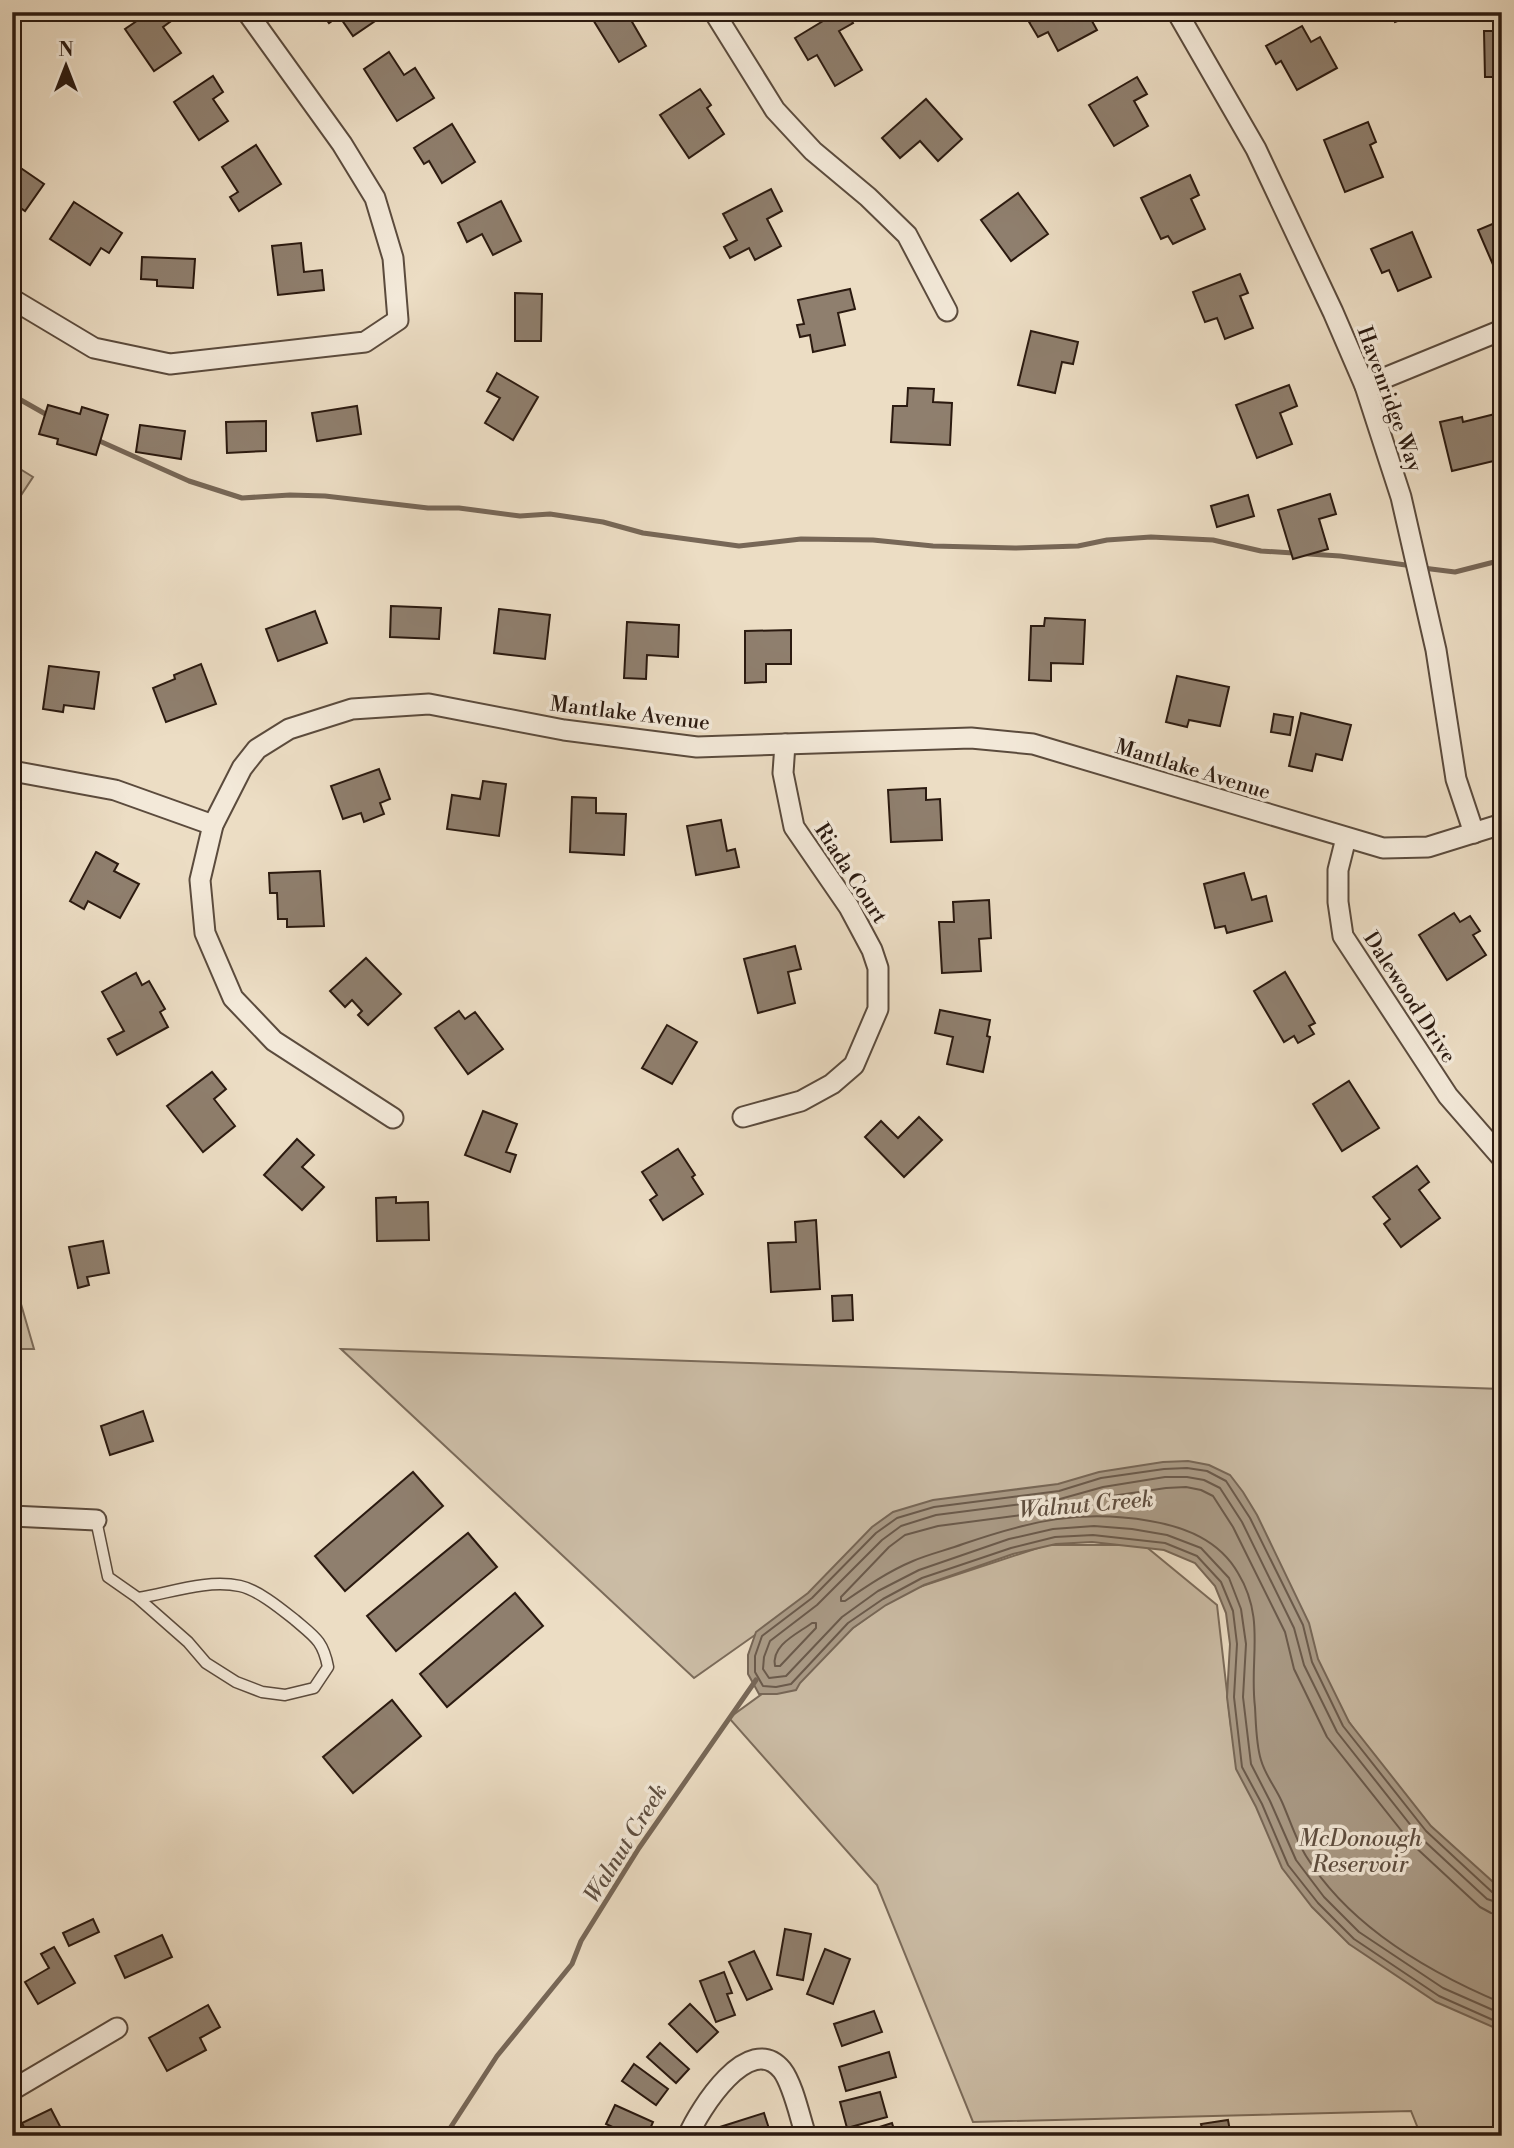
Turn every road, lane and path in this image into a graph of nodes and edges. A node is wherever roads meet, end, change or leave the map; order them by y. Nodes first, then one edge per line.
1 (247, 12) edge
2 (714, 12) edge
3 (1177, 12) edge
4 (12, 299) edge
5 (947, 311) dead end
6 (1502, 330) edge
7 (1365, 386) junction
8 (785, 744) junction
9 (12, 771) edge
10 (1502, 824) edge
11 (213, 825) junction
12 (1474, 833) junction
13 (1346, 838) junction
14 (743, 1117) dead end
15 (393, 1118) dead end
16 (1502, 1158) edge
17 (12, 1516) edge
18 (96, 1520) joint
19 (138, 1598) junction
20 (117, 2028) dead end
21 (12, 2090) edge
22 (688, 2136) edge
23 (806, 2136) edge

1 - 4 street
2 - 5 street
3 - 7 street, Havenridge Way
6 - 7 street
7 - 12 street, Havenridge Way
8 - 11 street, Mantlake Avenue
8 - 13 street, Mantlake Avenue
8 - 14 street, Riada Court
9 - 11 street
10 - 12 street, Mantlake Avenue
11 - 15 street, Mantlake Avenue
12 - 13 street, Mantlake Avenue
13 - 16 street, Dalewood Drive
17 - 18 street
18 - 19 lane
19 - 19 lane
20 - 21 street
22 - 23 street

